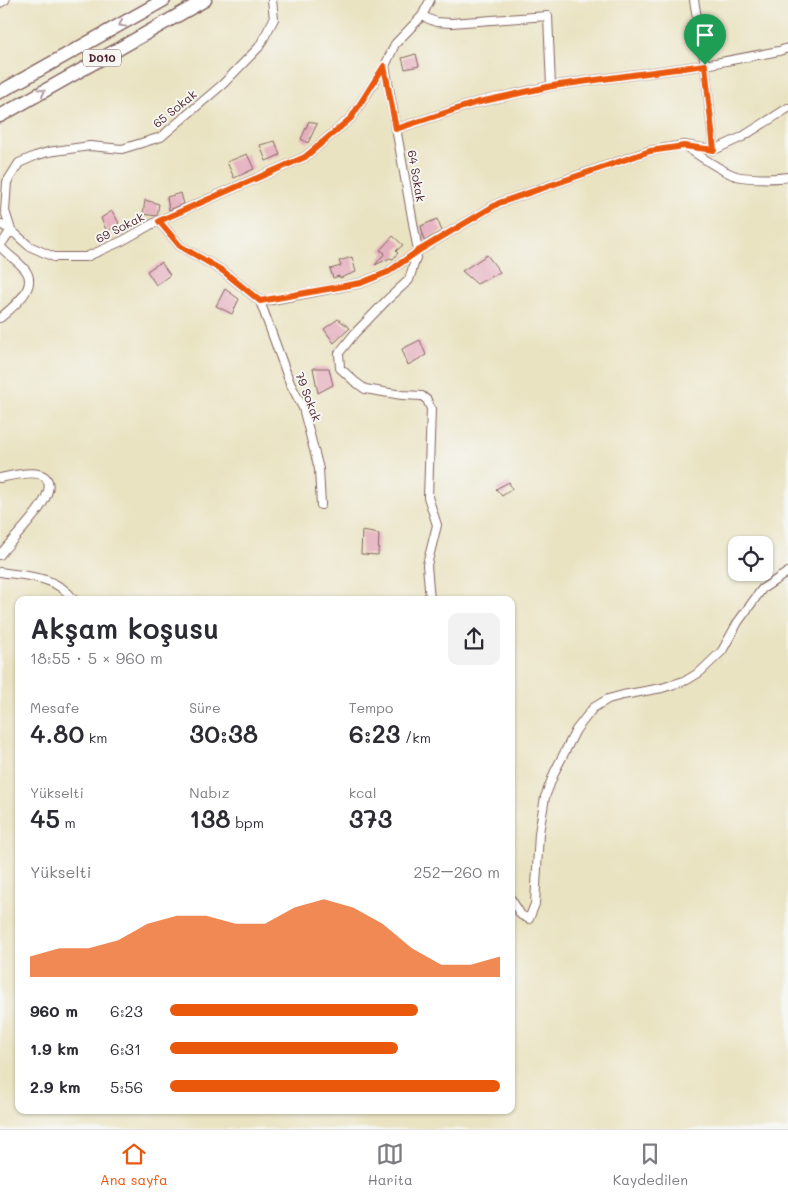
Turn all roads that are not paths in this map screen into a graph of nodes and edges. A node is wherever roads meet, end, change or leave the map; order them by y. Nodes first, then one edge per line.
1 (5, 0) edge
2 (164, 0) edge
3 (205, 0) edge
4 (272, 0) edge
5 (430, 0) edge
6 (694, 0) edge
7 (0, 3) edge
8 (422, 16) junction
9 (788, 48) edge
10 (705, 65) junction
11 (384, 66) junction
12 (552, 86) junction
13 (0, 92) edge
14 (788, 108) edge
15 (0, 116) edge
16 (396, 129) junction
17 (684, 146) junction
18 (714, 150) junction
19 (788, 177) edge
20 (159, 221) junction
21 (0, 224) edge
22 (11, 230) junction
23 (0, 246) edge
24 (418, 251) junction
25 (260, 301) junction
26 (0, 318) edge
27 (0, 478) edge
28 (320, 505) dead end
29 (0, 555) edge
30 (0, 572) edge
31 (788, 572) edge
32 (71, 596) edge
33 (430, 596) edge
34 (515, 905) edge

1 - 7 street
2 -> 13 highway, D010
15 -> 3 highway, D010
4 - 22 street, 65 Sokak
5 - 8 street
6 - 10 street
8 - 11 street
8 - 12 street
9 - 10 street
10 - 12 street
10 - 18 street
11 - 16 street, 64 Sokak
11 - 20 street, 69 Sokak
12 - 16 street
14 - 18 street
16 - 24 street, 64 Sokak
17 - 18 street
17 - 19 street
17 - 24 street
20 - 22 street, 69 Sokak
20 - 25 street
21 - 22 street, 69 Sokak
22 - 23 street
23 - 26 street
24 - 25 street
24 - 33 street
25 - 28 street, 79 Sokak
27 - 29 street
30 - 32 street
31 - 34 street

